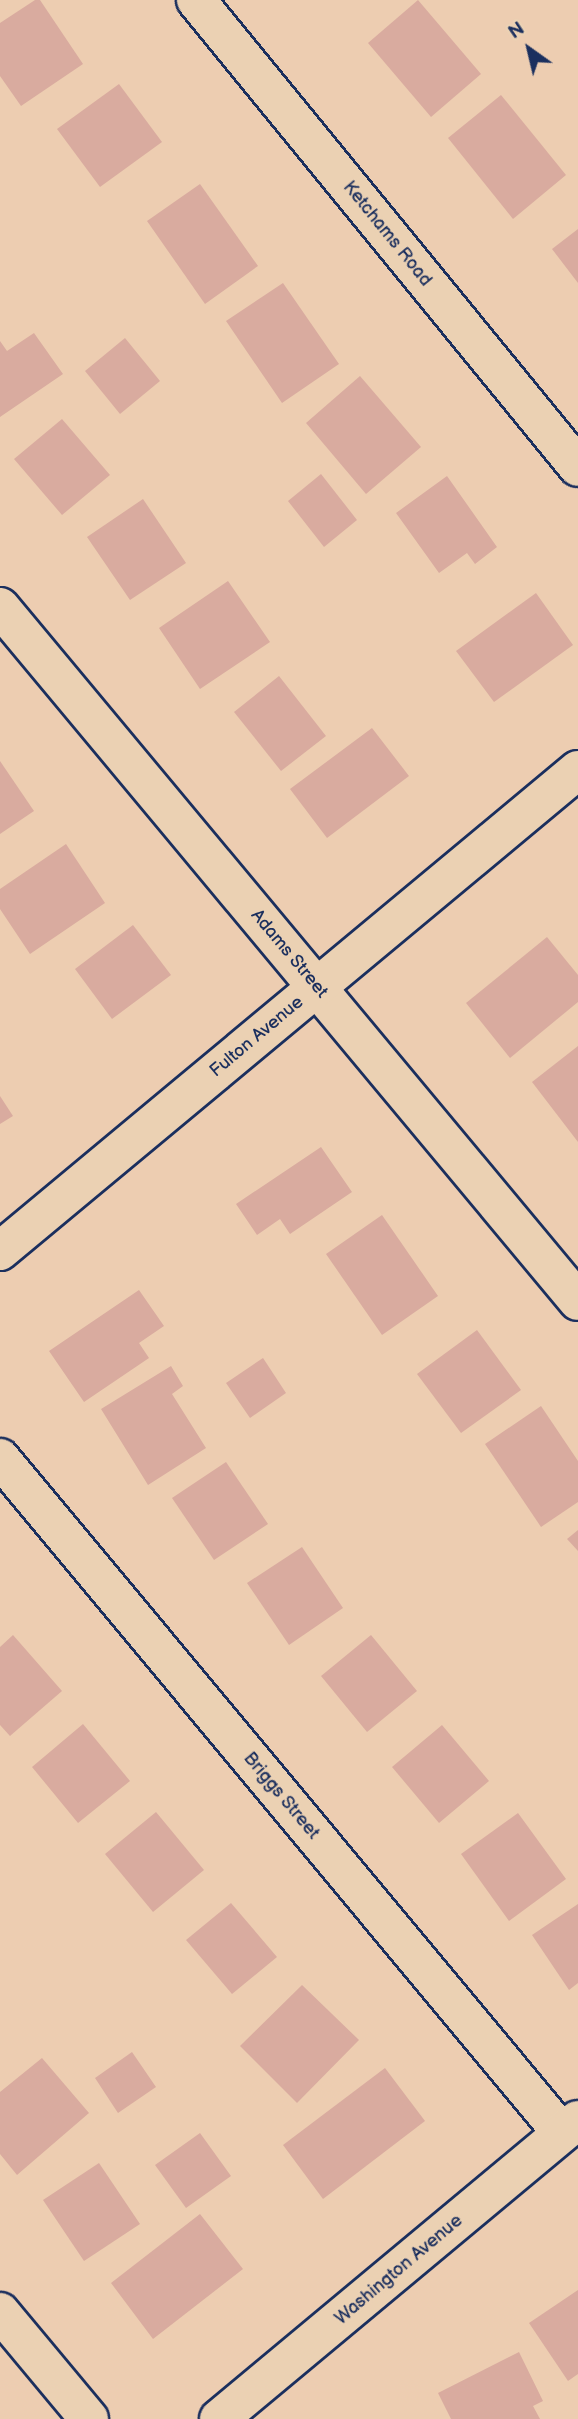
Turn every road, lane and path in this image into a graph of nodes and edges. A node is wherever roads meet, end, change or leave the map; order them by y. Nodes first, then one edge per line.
1 (196, 0) edge
2 (574, 456) edge
3 (0, 607) edge
4 (578, 770) edge
5 (317, 987) junction
6 (0, 1251) edge
7 (578, 1301) edge
8 (0, 1458) edge
9 (570, 2127) edge
10 (0, 2312) edge
11 (89, 2419) edge
12 (219, 2419) edge

1 - 2 street, Ketchams Road
3 - 5 street, Adams Street
4 - 5 street, Fulton Avenue
5 - 6 street, Fulton Avenue
5 - 7 street, Adams Street
8 - 9 street, Briggs Street
9 - 12 street, Washington Avenue
10 - 11 street

